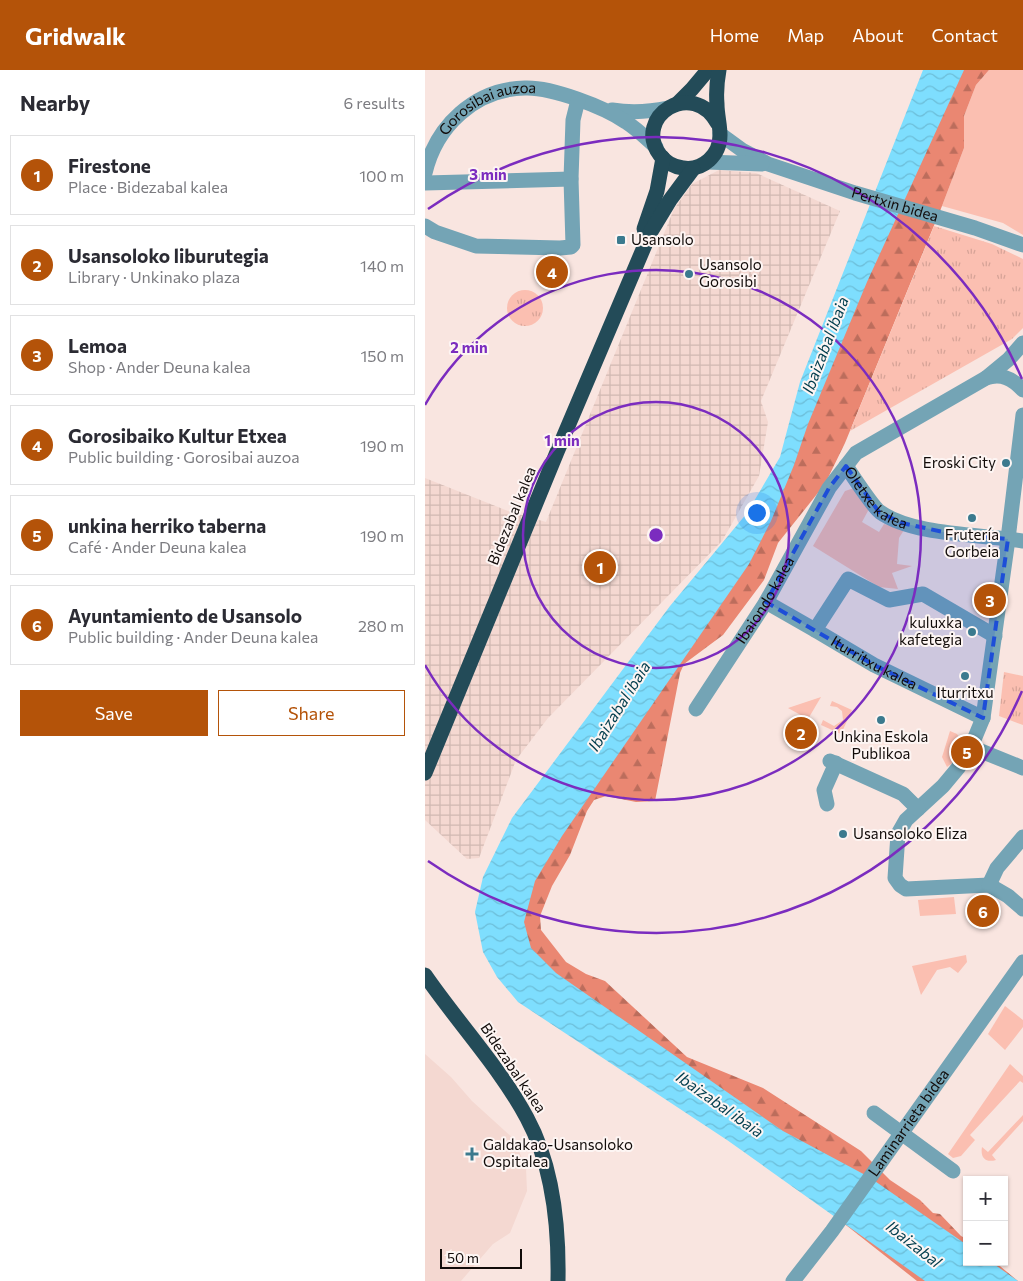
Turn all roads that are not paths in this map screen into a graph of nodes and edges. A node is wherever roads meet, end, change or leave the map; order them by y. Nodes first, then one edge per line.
1 (708, 70) edge
2 (719, 70) edge
3 (578, 100) junction
4 (673, 105) junction
5 (601, 109) junction
6 (719, 129) junction
7 (659, 153) junction
8 (707, 162) junction
9 (768, 164) junction
10 (693, 169) junction
11 (425, 173) edge
12 (571, 179) junction
13 (425, 183) edge
14 (425, 226) edge
15 (1023, 245) edge
16 (626, 288) junction
17 (1023, 343) edge
18 (1023, 353) edge
19 (990, 377) junction
20 (1022, 384) edge
21 (1023, 415) edge
22 (846, 466) junction
23 (1016, 540) edge
24 (766, 602) junction
25 (815, 630) junction
26 (995, 636) junction
27 (696, 709) dead end
28 (983, 718) junction
29 (971, 748) junction
30 (1023, 768) edge
31 (425, 773) edge
32 (827, 804) dead end
33 (918, 809) junction
34 (1023, 837) edge
35 (989, 885) junction
36 (1023, 909) edge
37 (1023, 962) edge
38 (425, 975) edge
39 (874, 1113) dead end
40 (901, 1134) junction
41 (953, 1171) dead end
42 (558, 1281) edge
43 (793, 1281) edge

1 - 4 highway
2 - 6 highway
3 - 5 street, Gorosibai auzoa
3 - 11 street, Gorosibai auzoa
3 - 12 street
4 - 5 street
4 - 6 highway
4 - 7 highway
5 - 7 street
6 - 8 highway
6 - 9 street
7 - 10 highway
7 - 16 highway
8 - 9 street
8 - 10 highway
9 - 15 street, Pertxin bidea
10 - 16 highway, Bidezabal kalea
12 - 13 street
12 - 14 street
16 - 31 highway, Bidezabal kalea
17 - 19 street
18 - 19 street
19 - 20 street
19 - 22 street, Oletxe kalea
21 - 23 street
22 - 23 street, Oletxe kalea
22 - 24 street, Ibaiondo kalea
23 - 26 street
24 - 25 street, Iturritxu kalea
24 - 27 street, Ibaiondo kalea
25 - 26 street
25 - 28 street, Iturritxu kalea
26 - 28 street
28 - 29 street
29 - 30 street
29 - 33 street
32 - 33 street
33 - 35 street
34 - 35 street
35 - 36 street
37 - 40 street, Laminarrieta bidea
38 - 42 highway, Bidezabal kalea
39 - 40 street
40 - 41 street
40 - 43 street, Laminarrieta bidea

